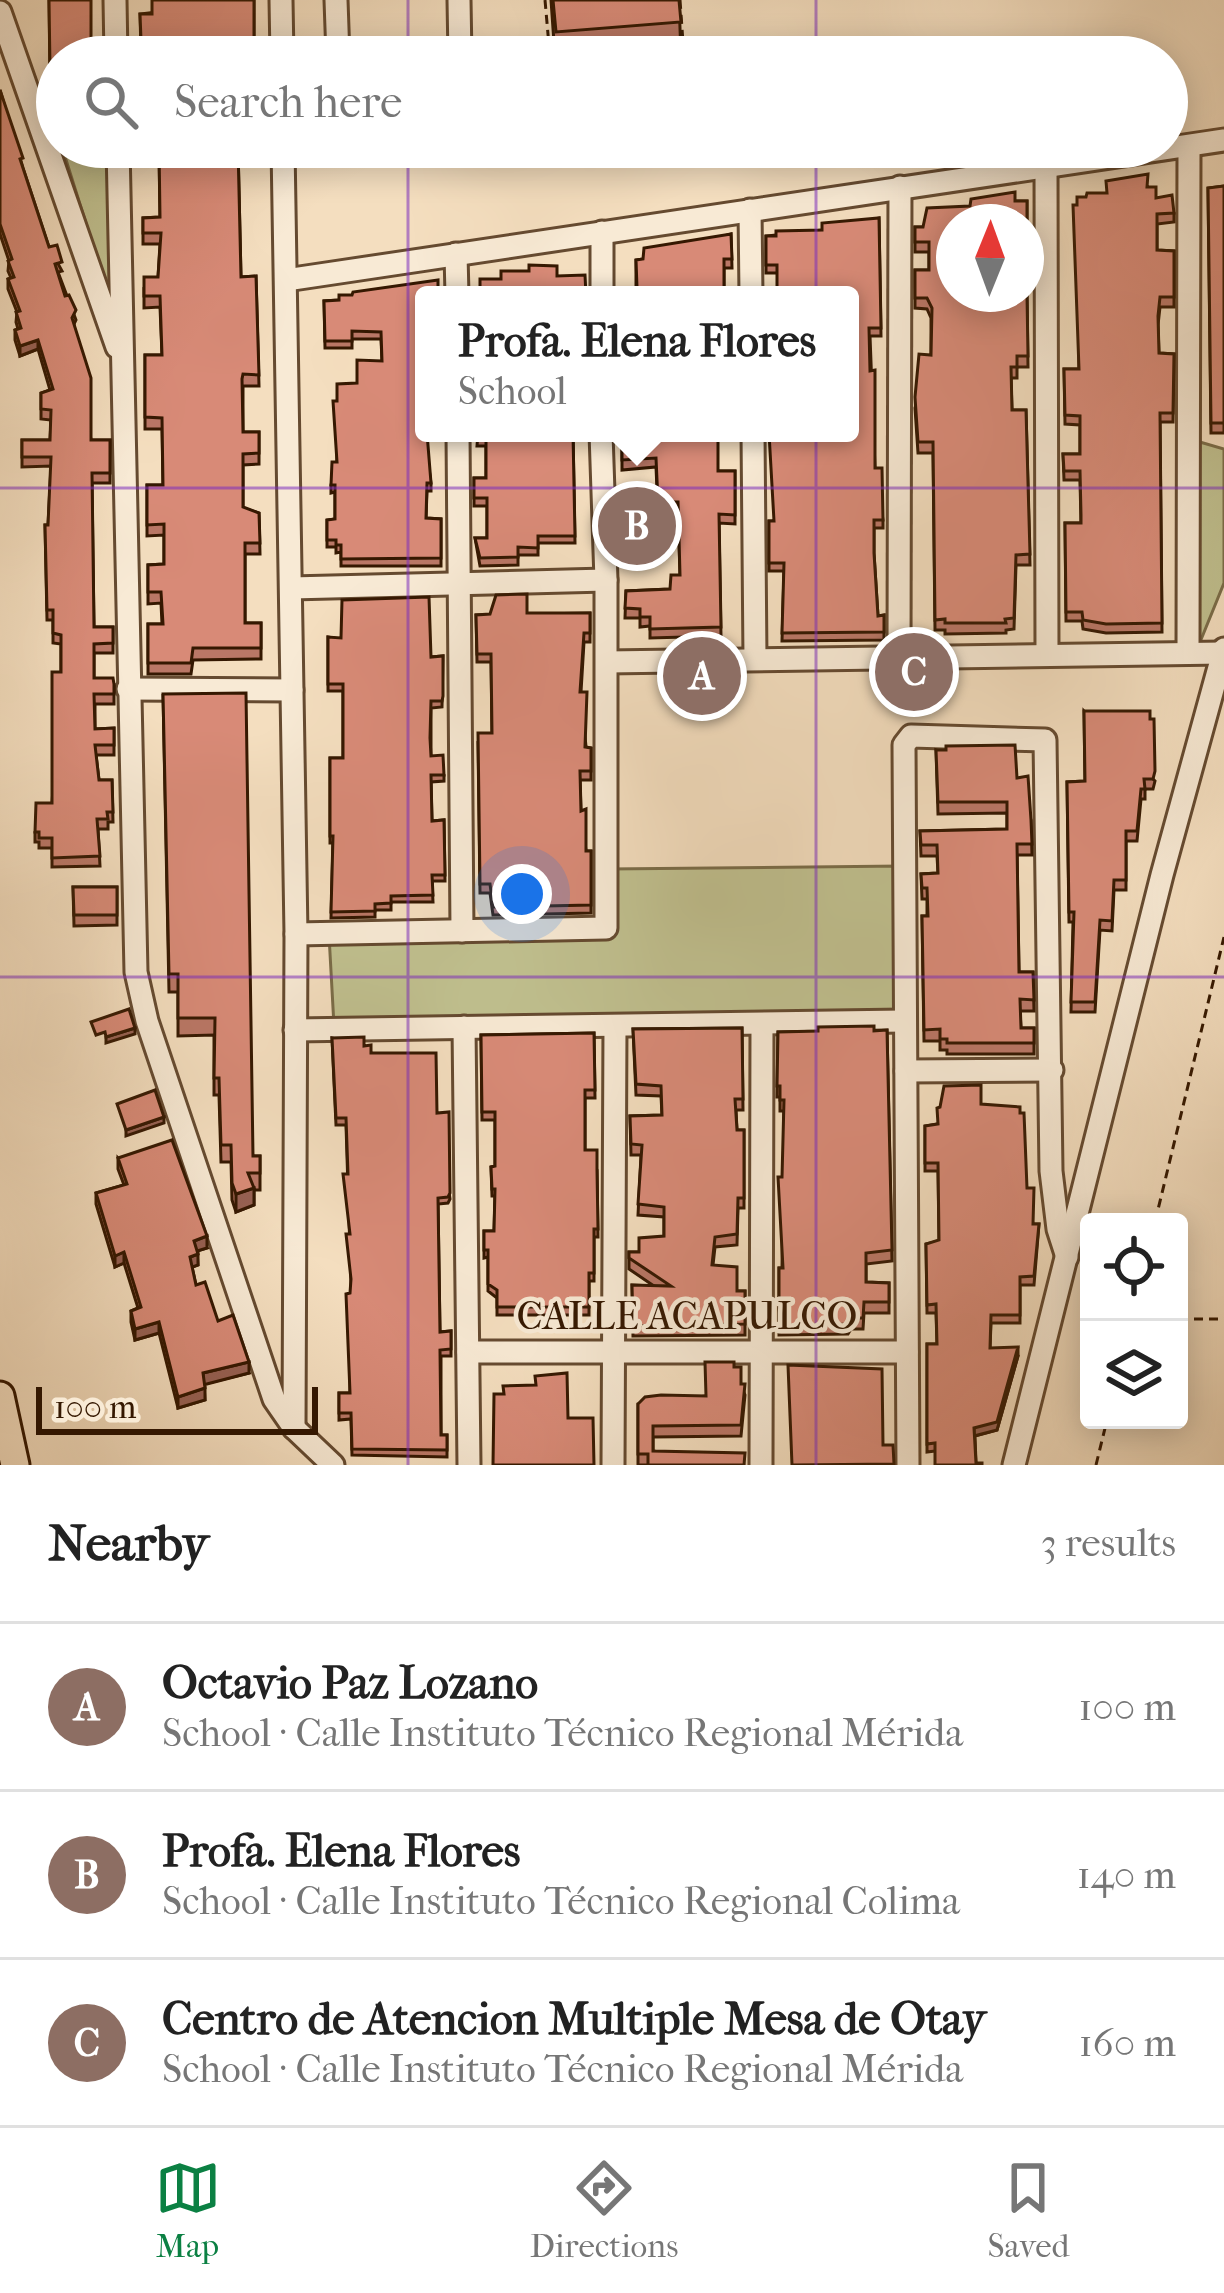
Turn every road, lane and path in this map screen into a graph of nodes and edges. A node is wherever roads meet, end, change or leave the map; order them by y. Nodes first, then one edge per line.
1 (115, 0) edge
2 (281, 0) edge
3 (336, 0) edge
4 (459, 0) edge
5 (545, 0) edge
6 (680, 0) edge
7 (0, 12) edge
8 (116, 36) edge
9 (282, 36) edge
10 (337, 36) edge
11 (460, 36) edge
12 (548, 36) edge
13 (683, 36) edge
14 (36, 115) edge
15 (1224, 140) edge
16 (1189, 146) joint
17 (54, 168) edge
18 (118, 168) edge
19 (283, 168) edge
20 (1026, 168) edge
21 (1046, 168) edge
22 (900, 187) junction
23 (751, 210) junction
24 (602, 232) junction
25 (456, 254) junction
26 (286, 280) junction
27 (457, 286) edge
28 (602, 286) edge
29 (751, 286) edge
30 (123, 365) junction
31 (458, 442) edge
32 (601, 442) edge
33 (752, 442) edge
34 (606, 580) junction
35 (459, 584) junction
36 (290, 588) junction
37 (1223, 651) edge
38 (1188, 652) junction
39 (1047, 655) junction
40 (899, 657) junction
41 (754, 659) junction
42 (607, 662) junction
43 (128, 689) junction
44 (292, 690) junction
45 (462, 931) junction
46 (296, 934) junction
47 (1224, 937) edge
48 (904, 1021) junction
49 (762, 1024) junction
50 (615, 1026) junction
51 (464, 1027) junction
52 (295, 1030) junction
53 (1052, 1070) junction
54 (906, 1071) junction
55 (1157, 1213) edge
56 (1067, 1257) junction
57 (1188, 1319) edge
58 (1224, 1319) edge
59 (468, 1352) junction
60 (907, 1352) junction
61 (612, 1354) junction
62 (761, 1354) junction
63 (0, 1396) edge
64 (295, 1429) junction
65 (1105, 1429) edge
66 (15, 1465) edge
67 (333, 1465) edge
68 (469, 1465) edge
69 (614, 1465) edge
70 (761, 1465) edge
71 (908, 1465) edge
72 (1013, 1465) edge
73 (1096, 1465) edge

1 - 8 street
2 - 9 street
3 - 10 street
4 - 11 street
5 - 12 path
6 - 13 path
7 - 14 street
15 - 16 street
16 - 38 street
17 - 30 street
18 - 30 street
19 - 26 street
20 - 22 street
21 - 39 street
22 - 23 street
22 - 40 street
23 - 24 street
23 - 29 street
24 - 25 street
24 - 28 street
25 - 26 street
25 - 27 street
26 - 36 street
30 - 43 street
31 - 35 street
32 - 34 street
33 - 41 street
34 - 35 street
34 - 42 street
35 - 36 street
35 - 45 street
36 - 44 street
37 - 38 street
37 - 56 street
38 - 39 street
39 - 40 street
40 - 41 street
41 - 42 street
42 - 45 street
43 - 44 street
43 - 64 street
44 - 46 street
45 - 46 street
46 - 52 street
47 - 55 path
48 - 49 street
48 - 53 street
48 - 54 street
49 - 50 street
49 - 62 street
50 - 51 street
50 - 61 street
51 - 52 street
51 - 59 street
52 - 64 street
53 - 54 street
53 - 56 street
54 - 60 street
56 - 72 street
57 - 58 path
59 - 61 street, CALLE ACAPULCO
59 - 68 street
60 - 62 street, CALLE ACAPULCO
60 - 71 street
61 - 62 street, CALLE ACAPULCO
61 - 69 street
62 - 70 street
63 - 66 main road
64 - 67 street
65 - 73 path

